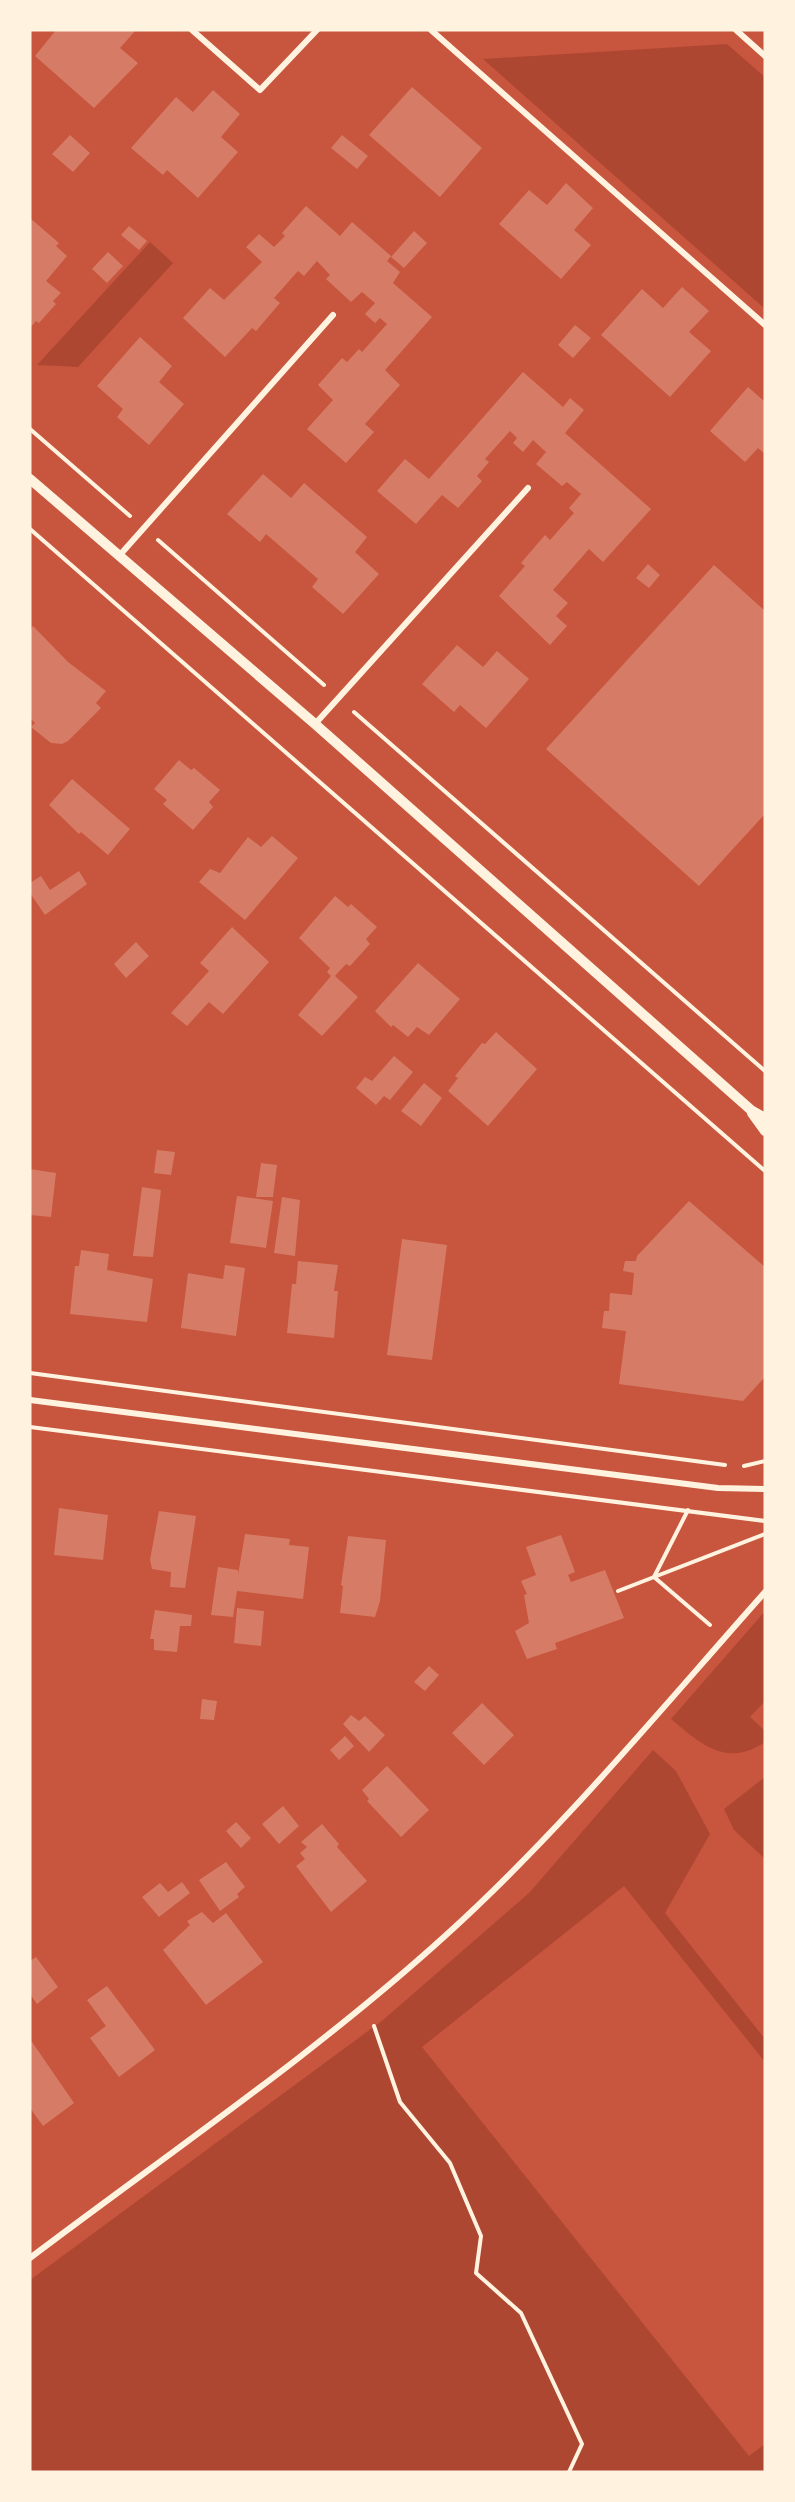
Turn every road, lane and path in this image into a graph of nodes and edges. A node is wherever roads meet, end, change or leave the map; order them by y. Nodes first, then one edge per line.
1 (192, 30) edge
2 (317, 30) edge
3 (431, 30) edge
4 (736, 30) edge
5 (765, 56) edge
6 (333, 315) dead end
7 (765, 325) edge
8 (30, 429) edge
9 (30, 479) edge
10 (528, 488) dead end
11 (143, 528) junction
12 (30, 529) edge
13 (118, 556) junction
14 (339, 698) junction
15 (315, 724) junction
16 (765, 1071) edge
17 (751, 1110) junction
18 (765, 1118) edge
19 (765, 1131) edge
20 (765, 1170) edge
21 (30, 1373) edge
22 (30, 1400) edge
23 (30, 1427) edge
24 (765, 1461) edge
25 (728, 1465) dead end
26 (739, 1467) dead end
27 (765, 1489) edge
28 (688, 1510) junction
29 (765, 1521) edge
30 (765, 1534) edge
31 (654, 1577) junction
32 (618, 1591) dead end
33 (765, 1592) edge
34 (711, 1625) dead end
35 (370, 2016) dead end
36 (30, 2258) edge
37 (569, 2472) edge

1 - 2 street
3 - 7 street
4 - 5 street
6 - 11 street
8 - 11 path
9 - 13 street
10 - 14 street
11 - 13 street
11 - 14 path
12 - 20 path
13 - 15 street
14 - 15 street
14 - 16 path
15 - 17 street
17 - 18 street
17 - 19 street
21 - 25 path
22 - 27 street
23 - 28 path
24 - 26 path
28 - 29 path
28 - 31 path
30 - 31 path
31 - 32 path
31 - 34 path
33 - 36 street
35 - 37 path

